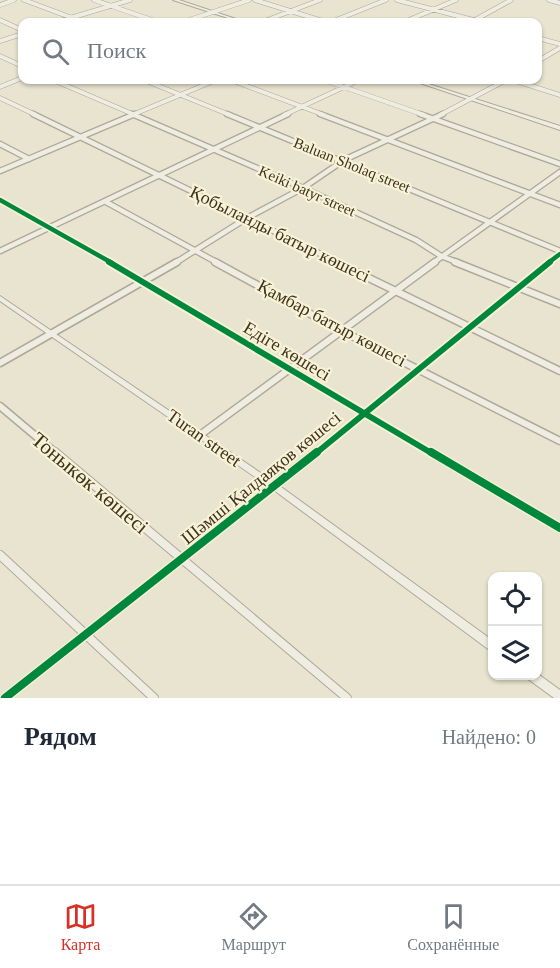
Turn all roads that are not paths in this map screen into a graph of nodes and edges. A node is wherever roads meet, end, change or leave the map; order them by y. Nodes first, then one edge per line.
1 (15, 0) edge
2 (24, 0) edge
3 (94, 0) edge
4 (130, 0) edge
5 (175, 0) edge
6 (190, 0) edge
7 (249, 0) edge
8 (255, 0) edge
9 (320, 0) edge
10 (386, 0) edge
11 (397, 0) edge
12 (456, 0) edge
13 (511, 0) edge
14 (549, 0) edge
15 (183, 3) junction
16 (560, 3) edge
17 (0, 5) edge
18 (111, 6) junction
19 (434, 10) junction
20 (290, 12) junction
21 (213, 13) junction
22 (71, 18) joint
23 (146, 18) edge
24 (196, 18) edge
25 (230, 18) edge
26 (273, 18) edge
27 (312, 18) edge
28 (341, 18) edge
29 (414, 18) edge
30 (459, 18) edge
31 (479, 18) edge
32 (0, 21) edge
33 (18, 30) edge
34 (18, 34) edge
35 (542, 40) edge
36 (0, 41) edge
37 (560, 46) edge
38 (0, 56) edge
39 (542, 58) edge
40 (18, 64) edge
41 (18, 80) edge
42 (62, 84) edge
43 (155, 84) edge
44 (206, 84) edge
45 (242, 84) edge
46 (335, 84) edge
47 (350, 84) edge
48 (425, 84) edge
49 (498, 84) edge
50 (526, 84) edge
51 (0, 87) edge
52 (344, 87) junction
53 (560, 90) edge
54 (554, 93) junction
55 (181, 94) junction
56 (560, 95) edge
57 (0, 98) edge
58 (469, 98) junction
59 (302, 107) junction
60 (135, 115) junction
61 (432, 120) junction
62 (260, 127) junction
63 (560, 128) edge
64 (78, 137) junction
65 (388, 140) junction
66 (0, 144) edge
67 (214, 150) junction
68 (28, 159) junction
69 (344, 160) junction
70 (560, 164) edge
71 (0, 171) edge
72 (560, 172) edge
73 (158, 175) junction
74 (303, 188) junction
75 (530, 194) junction
76 (0, 200) edge
77 (106, 202) junction
78 (560, 205) edge
79 (247, 218) junction
80 (490, 222) junction
81 (49, 228) junction
82 (197, 250) junction
83 (0, 252) edge
84 (560, 253) edge
85 (441, 256) junction
86 (145, 282) junction
87 (519, 287) junction
88 (397, 291) junction
89 (0, 298) edge
90 (560, 304) edge
91 (469, 326) junction
92 (338, 329) junction
93 (54, 334) junction
94 (0, 363) edge
95 (420, 369) junction
96 (290, 370) junction
97 (560, 371) edge
98 (0, 406) edge
99 (365, 414) junction
100 (200, 435) junction
101 (560, 441) edge
102 (274, 486) junction
103 (560, 528) edge
104 (0, 555) edge
105 (182, 560) junction
106 (85, 634) junction
107 (488, 643) edge
108 (539, 680) edge
109 (560, 696) edge
110 (5, 698) edge
111 (154, 698) edge
112 (347, 698) edge

1 - 17 street
2 - 22 street
3 - 18 street
4 - 18 street
5 - 15 street
6 - 15 street
7 - 21 street
8 - 20 street
9 - 20 street
10 - 28 street
11 - 19 street
12 - 19 street
13 - 31 street
14 - 16 street
15 - 21 street
18 - 22 street
18 - 23 street
19 - 29 street
19 - 30 street
20 - 26 street
20 - 27 street
21 - 24 street
21 - 25 street
32 - 33 street
34 - 36 street
35 - 37 street
37 - 39 street
38 - 40 street
41 - 51 street
42 - 60 street, Keiki batyr street
43 - 55 street, Baluan Sholaq street
44 - 55 street
45 - 59 street
46 - 52 street
47 - 52 street
48 - 58 street
49 - 58 street
50 - 54 street
52 - 59 street
52 - 61 street
53 - 54 street
54 - 56 street
55 - 60 street
55 - 62 street, Baluan Sholaq street
57 - 64 street, Қобыланды батыр көшесі
58 - 61 street
58 - 63 street
59 - 62 street
59 - 65 street
60 - 64 street
60 - 67 street, Keiki batyr street
61 - 65 street
61 - 70 street
62 - 67 street
62 - 69 street, Baluan Sholaq street
64 - 68 street
64 - 73 street, Қобыланды батыр көшесі
65 - 69 street
65 - 75 street
66 - 68 street
67 - 73 street
67 - 74 street, Keiki batyr street
68 - 71 street
69 - 74 street
69 - 80 street, Baluan Sholaq street
72 - 75 street
73 - 77 street
73 - 79 street, Қобыланды батыр көшесі
74 - 79 street
74 - 85 street, Keiki batyr street
75 - 78 street
75 - 80 street
76 - 81 street, Едіге көшесі
77 - 81 street
77 - 82 street, Қамбар батыр көшесі
79 - 82 street
79 - 88 street, Қобыланды батыр көшесі
80 - 84 street, Baluan Sholaq street
80 - 85 street
81 - 83 street
81 - 86 street, Едіге көшесі
82 - 86 street
82 - 92 street, Қамбар батыр көшесі
84 - 87 street, Шәмші Қалдаяқов көшесі
85 - 87 street, Keiki batyr street
85 - 88 street
86 - 93 street
86 - 96 street, Едіге көшесі
87 - 90 street, Keiki batyr street
87 - 91 street, Шәмші Қалдаяқов көшесі
88 - 91 street, Қобыланды батыр көшесі
88 - 92 street
89 - 93 street, Turan street
91 - 95 street, Шәмші Қалдаяқов көшесі
91 - 97 street, Қобыланды батыр көшесі
92 - 95 street, Қамбар батыр көшесі
92 - 96 street
93 - 94 street
93 - 100 street, Turan street
95 - 99 street, Шәмші Қалдаяқов көшесі
95 - 101 street, Қамбар батыр көшесі
96 - 99 street, Едіге көшесі
96 - 100 street
98 - 105 street, Тоныкөк көшесі
99 - 102 street, Шәмші Қалдаяқов көшесі
99 - 103 street, Едіге көшесі
100 - 102 street, Turan street
102 - 105 street, Шәмші Қалдаяқов көшесі
102 - 107 street, Turan street
104 - 106 street
105 - 106 street, Шәмші Қалдаяқов көшесі
105 - 112 street, Тоныкөк көшесі
106 - 110 street, Шәмші Қалдаяқов көшесі
106 - 111 street
108 - 109 street

